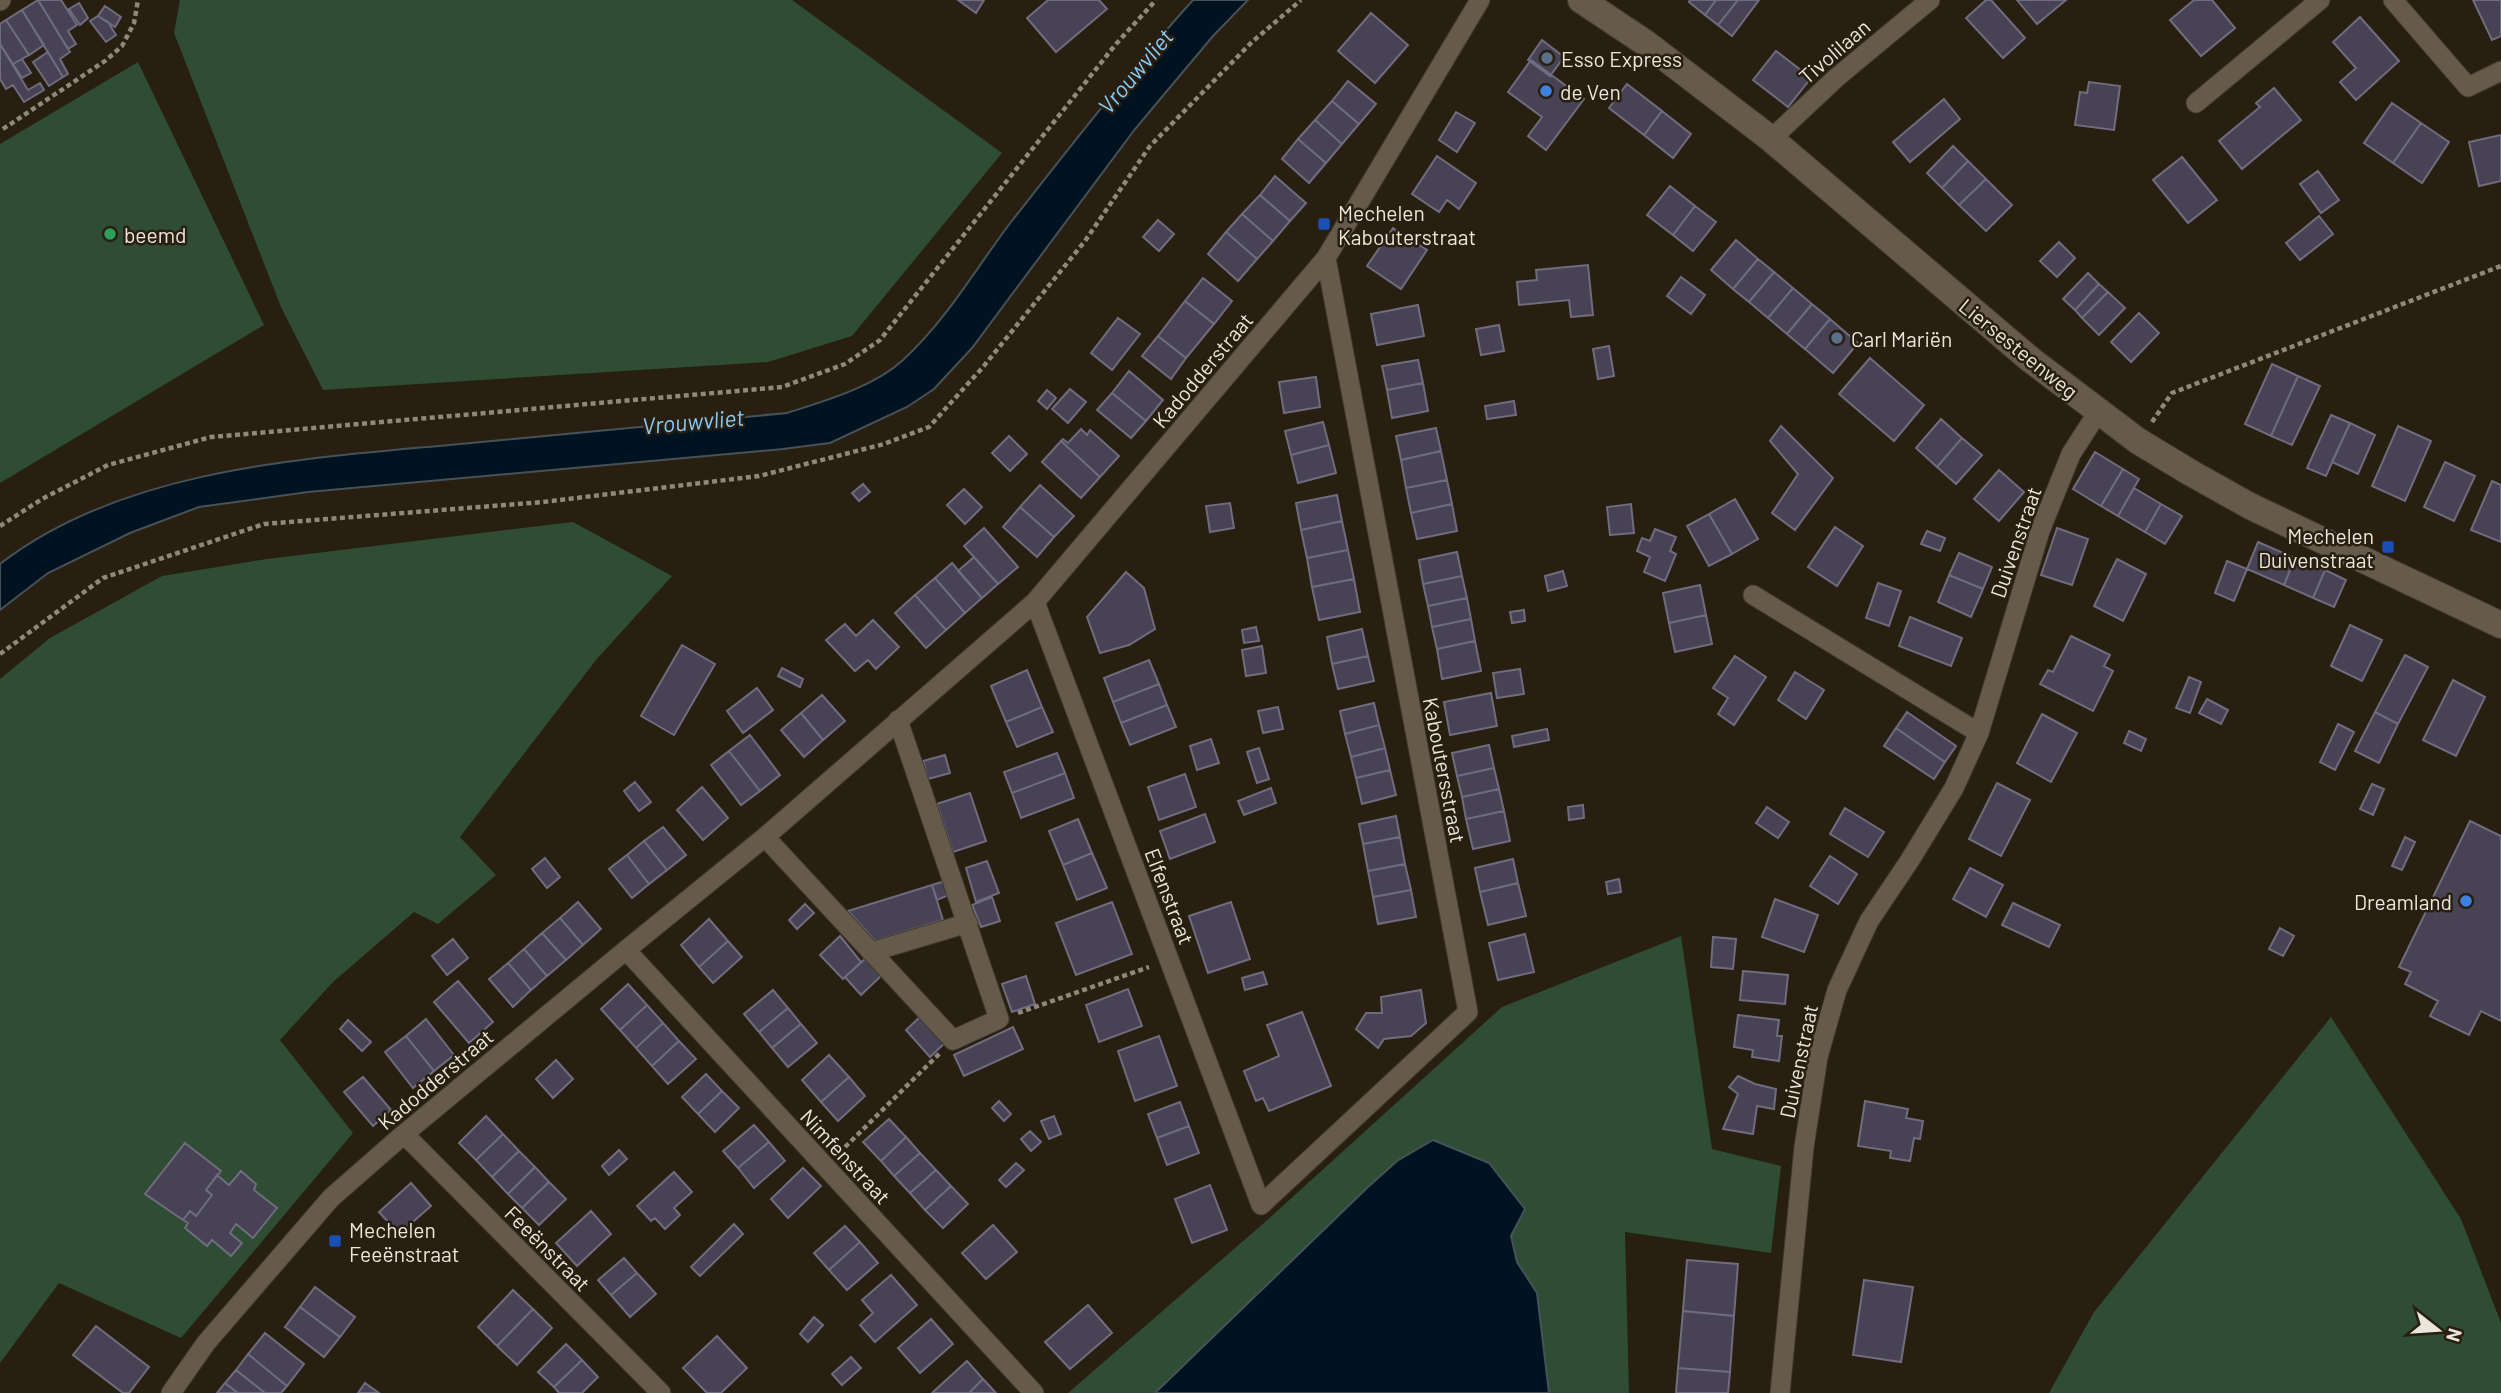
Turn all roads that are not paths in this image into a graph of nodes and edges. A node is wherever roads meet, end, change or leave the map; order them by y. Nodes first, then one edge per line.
1 (1480, 0) edge
2 (1581, 0) edge
3 (1930, 0) edge
4 (2320, 0) edge
5 (2393, 0) edge
6 (2501, 71) edge
7 (2196, 103) dead end
8 (1771, 139) junction
9 (1326, 258) junction
10 (2098, 412) junction
11 (1753, 595) dead end
12 (1035, 602) junction
13 (2501, 625) edge
14 (898, 720) junction
15 (1979, 733) junction
16 (765, 837) junction
17 (968, 923) junction
18 (626, 950) junction
19 (871, 952) junction
20 (404, 1134) junction
21 (1261, 1205) joint
22 (171, 1393) edge
23 (661, 1393) edge
24 (1034, 1393) edge
25 (1780, 1393) edge

1 - 9 street, Kadodderstraat
2 - 8 main road, Liersesteenweg
3 - 8 street, Tivolilaan
4 - 7 street
5 - 6 street
8 - 10 main road, Liersesteenweg
9 - 12 street, Kadodderstraat
9 - 21 street, Kaboutersstraat
10 - 13 main road, Liersesteenweg
10 - 15 street, Duivenstraat
11 - 15 street
12 - 14 street, Kadodderstraat
12 - 21 street, Elfenstraat
14 - 16 street, Kadodderstraat
14 - 17 street
15 - 25 street, Duivenstraat
16 - 18 street, Kadodderstraat
16 - 19 street
17 - 19 street
17 - 19 street
18 - 20 street, Kadodderstraat
18 - 24 street, Nimfenstraat
20 - 22 street, Kadodderstraat
20 - 23 street, Feeënstraat

